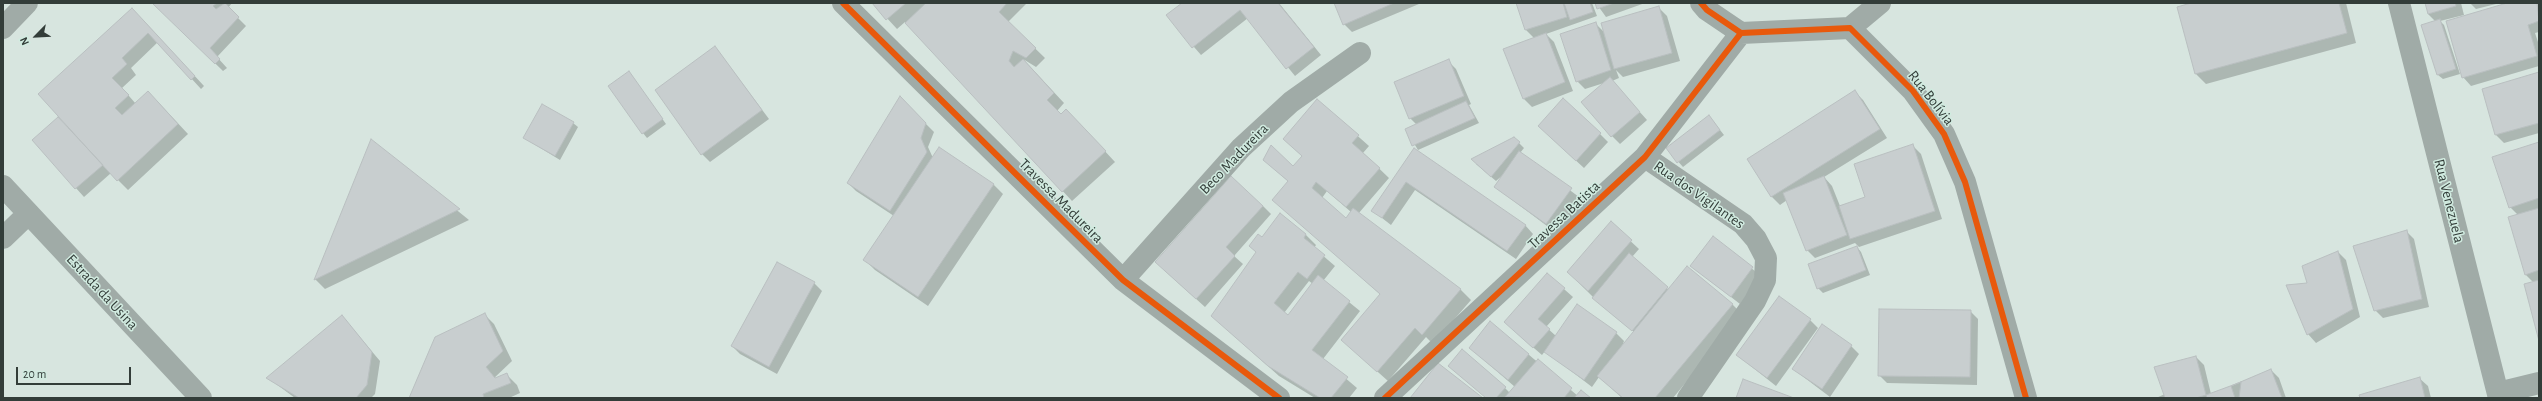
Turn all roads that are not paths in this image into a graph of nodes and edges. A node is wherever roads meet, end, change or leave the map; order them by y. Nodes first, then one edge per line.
1 (27, 3) edge
2 (843, 3) edge
3 (1701, 3) edge
4 (1880, 3) edge
5 (2399, 3) edge
6 (3, 28) edge
7 (1850, 28) junction
8 (1741, 33) junction
9 (1360, 53) dead end
10 (1645, 157) junction
11 (3, 186) edge
12 (28, 214) junction
13 (3, 238) edge
14 (1123, 280) junction
15 (2539, 383) edge
16 (2498, 396) edge
17 (201, 398) edge
18 (1279, 398) edge
19 (1385, 398) edge
20 (1688, 398) edge
21 (2026, 398) edge

1 - 6 street
2 - 14 street, Travessa Madureira
3 - 8 street
4 - 7 street
5 - 16 street, Rua Venezuela
7 - 8 street
7 - 21 street, Rua Bolívia
8 - 10 street, Travessa Batista
9 - 14 street, Beco Madureira
10 - 19 street, Travessa Batista
10 - 20 street, Rua dos Vigilantes
11 - 12 street, Estrada da Usina
12 - 13 street
12 - 17 street, Estrada da Usina
14 - 18 street, Travessa Madureira
15 - 16 street

